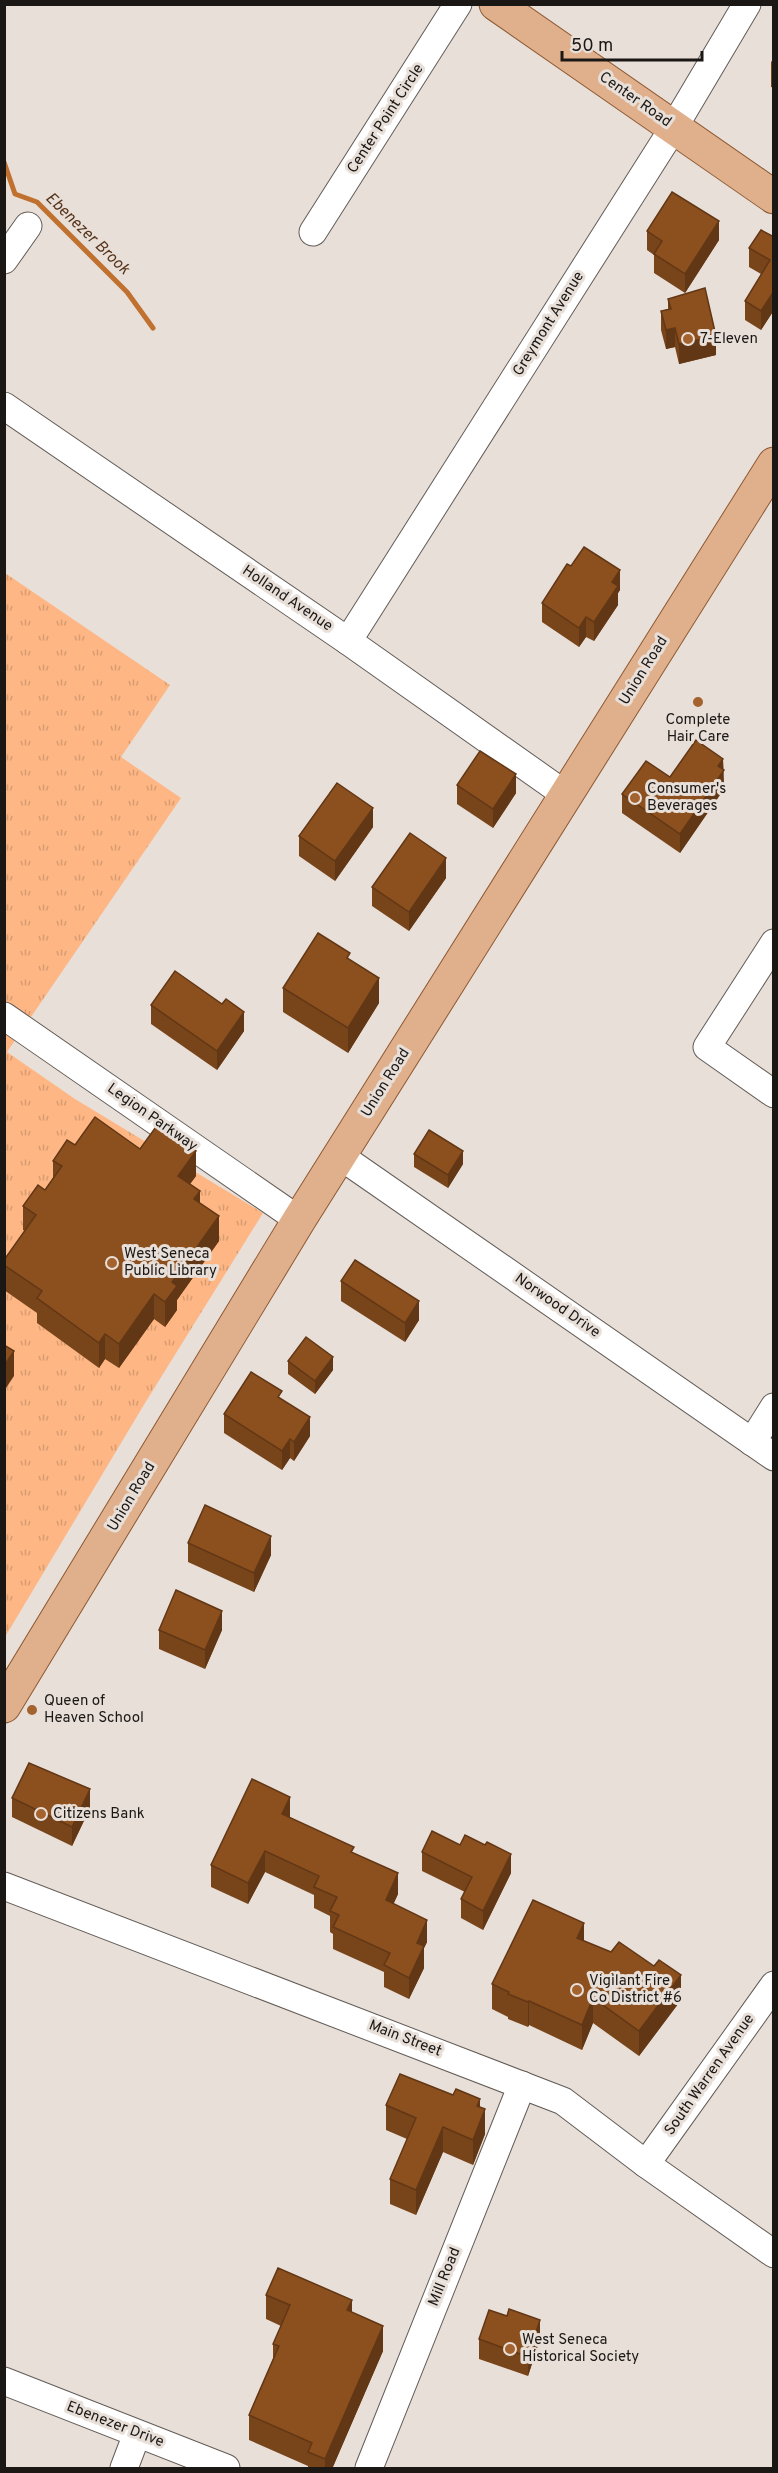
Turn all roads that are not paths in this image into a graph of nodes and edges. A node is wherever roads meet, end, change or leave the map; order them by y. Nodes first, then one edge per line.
1 (458, 4) edge
2 (496, 4) edge
3 (747, 4) edge
4 (674, 128) junction
5 (774, 196) edge
6 (28, 226) dead end
7 (313, 232) dead end
8 (4, 260) edge
9 (4, 406) edge
10 (774, 464) edge
11 (348, 641) junction
12 (566, 795) junction
13 (774, 943) edge
14 (4, 1016) edge
15 (774, 1094) edge
16 (340, 1156) junction
17 (299, 1220) junction
18 (774, 1407) edge
19 (763, 1449) edge
20 (4, 1706) edge
21 (4, 1886) edge
22 (774, 1985) edge
23 (522, 2085) junction
24 (646, 2164) junction
25 (774, 2254) edge
26 (4, 2381) edge
27 (137, 2434) junction
28 (124, 2469) edge
29 (226, 2469) edge
30 (369, 2469) edge

1 - 7 street, Center Point Circle
2 - 4 main road, Center Road
3 - 4 street, Greymont Avenue
4 - 5 main road, Center Road
4 - 11 street, Greymont Avenue
6 - 8 street
9 - 11 street, Holland Avenue
10 - 12 main road, Union Road
11 - 12 street, Holland Avenue
12 - 16 main road, Union Road
13 - 15 street
14 - 17 street, Legion Parkway
16 - 17 main road, Union Road
16 - 19 street, Norwood Drive
17 - 20 main road, Union Road
18 - 19 street
21 - 23 street, Main Street
22 - 24 street, South Warren Avenue
23 - 24 street, Main Street
23 - 30 street, Mill Road
24 - 25 street, Main Street
26 - 27 street, Ebenezer Drive
27 - 28 street
27 - 29 street, Ebenezer Drive

